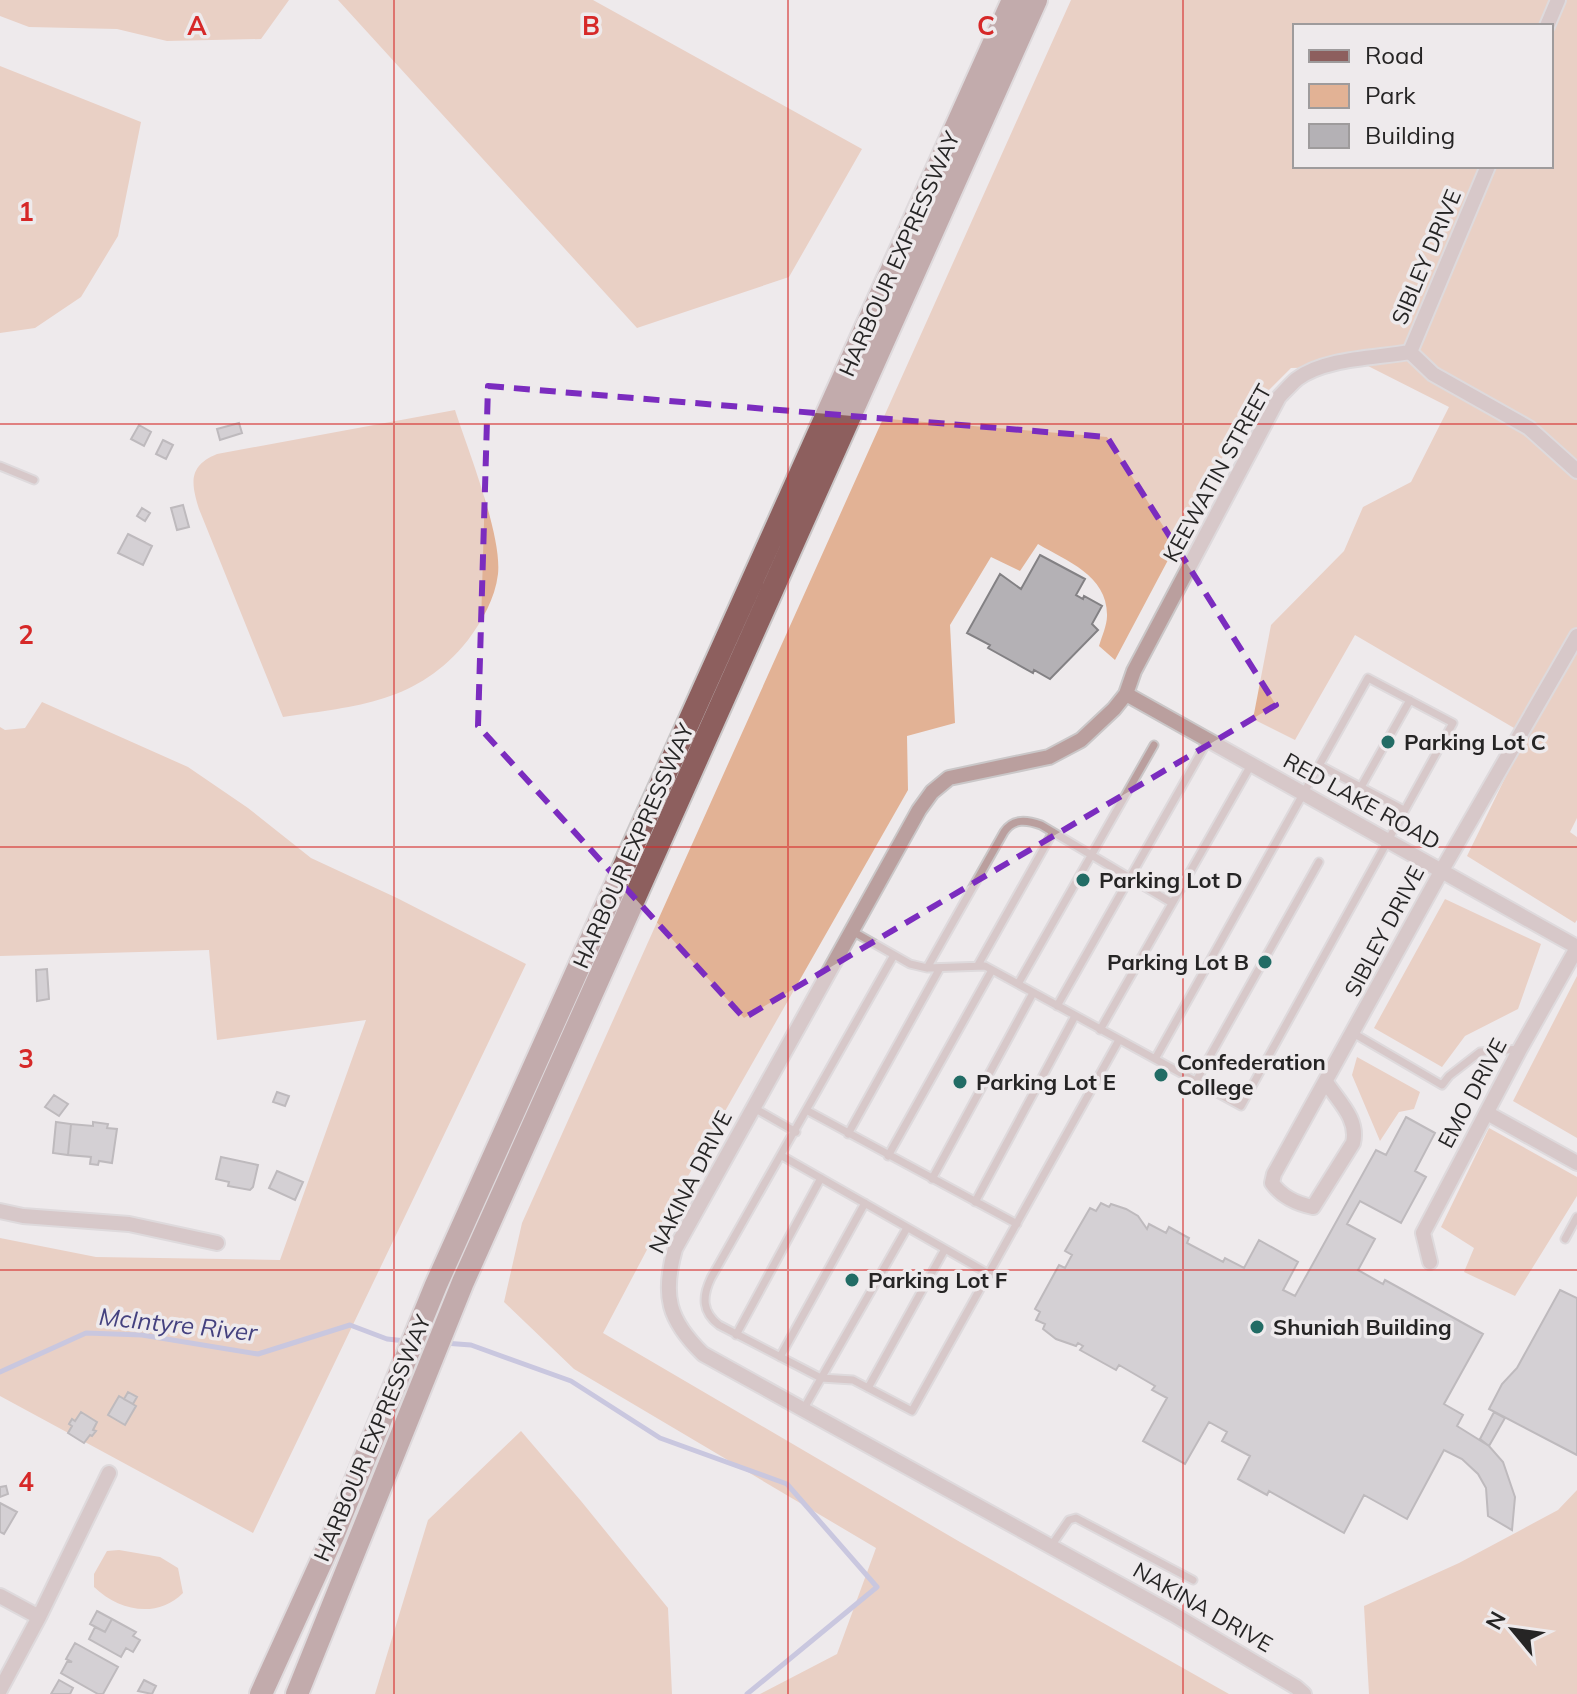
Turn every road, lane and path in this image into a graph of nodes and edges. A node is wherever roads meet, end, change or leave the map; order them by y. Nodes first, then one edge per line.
1 (1013, 0) edge
2 (1036, 0) edge
3 (1558, 0) edge
4 (1548, 24) edge
5 (1487, 168) edge
6 (1410, 352) junction
7 (0, 466) edge
8 (1577, 471) edge
9 (34, 480) dead end
10 (1577, 636) edge
11 (1126, 694) junction
12 (1410, 700) junction
13 (1207, 742) junction
14 (1154, 745) dead end
15 (1251, 765) junction
16 (1321, 766) junction
17 (1361, 787) junction
18 (1305, 795) junction
19 (1404, 810) junction
20 (1053, 832) junction
21 (1387, 840) junction
22 (1091, 856) junction
23 (1319, 862) dead end
24 (1442, 870) junction
25 (1129, 879) junction
26 (1172, 903) junction
27 (852, 931) junction
28 (1577, 947) edge
29 (894, 955) junction
30 (978, 965) junction
31 (927, 968) junction
32 (940, 968) junction
33 (992, 970) junction
34 (1018, 984) junction
35 (1033, 993) junction
36 (1057, 1006) junction
37 (1075, 1016) junction
38 (1100, 1030) junction
39 (1353, 1033) junction
40 (1119, 1040) junction
41 (1520, 1049) junction
42 (1155, 1059) junction
43 (1196, 1081) junction
44 (1326, 1082) junction
45 (754, 1108) junction
46 (808, 1111) junction
47 (1487, 1113) junction
48 (796, 1132) junction
49 (848, 1134) junction
50 (782, 1156) junction
51 (888, 1156) junction
52 (1577, 1163) edge
53 (821, 1178) junction
54 (932, 1179) junction
55 (975, 1202) junction
56 (865, 1203) junction
57 (0, 1211) edge
58 (1577, 1217) edge
59 (1017, 1224) junction
60 (907, 1228) junction
61 (1565, 1239) dead end
62 (217, 1243) dead end
63 (945, 1249) junction
64 (1430, 1262) dead end
65 (989, 1274) junction
66 (736, 1335) junction
67 (780, 1357) junction
68 (821, 1378) junction
69 (868, 1388) junction
70 (803, 1410) junction
71 (109, 1473) dead end
72 (1051, 1546) junction
73 (1193, 1580) dead end
74 (0, 1596) edge
75 (39, 1617) junction
76 (0, 1690) edge
77 (261, 1694) edge
78 (298, 1694) edge
79 (1304, 1694) edge

1 - 77 main road, HARBOUR EXPRESSWAY
2 - 78 main road, HARBOUR EXPRESSWAY
3 - 4 street
5 - 6 street, SIBLEY DRIVE
6 - 8 street, SIBLEY DRIVE
6 - 11 street, KEEWATIN STREET
7 - 9 lane
10 - 24 street, SIBLEY DRIVE
11 - 13 street, RED LAKE ROAD
11 - 27 street, NAKINA DRIVE
12 - 16 lane
12 - 17 lane
12 - 19 lane
13 - 15 street, RED LAKE ROAD
13 - 25 lane
14 - 22 lane
15 - 18 street, RED LAKE ROAD
15 - 26 lane
16 - 17 lane
16 - 18 lane
17 - 19 lane
18 - 21 street, RED LAKE ROAD
18 - 42 lane
19 - 21 lane
20 - 22 lane
20 - 30 lane
20 - 31 lane
21 - 24 street, RED LAKE ROAD
21 - 43 lane
22 - 25 lane
22 - 34 lane
23 - 43 lane
24 - 28 street, RED LAKE ROAD
24 - 39 street, SIBLEY DRIVE
25 - 26 lane
25 - 36 lane
26 - 38 lane
27 - 29 lane
27 - 45 street, NAKINA DRIVE
28 - 41 street, EMO DRIVE
29 - 31 lane
29 - 46 lane
30 - 32 lane
30 - 33 lane
31 - 32 lane
32 - 49 lane
33 - 34 lane
33 - 51 lane
34 - 35 lane
35 - 36 lane
35 - 54 lane
36 - 37 lane
37 - 38 lane
37 - 55 lane
38 - 40 lane
39 - 41 lane
39 - 44 street, SIBLEY DRIVE
40 - 42 lane
40 - 59 lane
41 - 47 street, EMO DRIVE
42 - 43 lane
44 - 44 street, SIBLEY DRIVE
45 - 48 lane
45 - 70 street, NAKINA DRIVE
46 - 48 lane
46 - 49 lane
47 - 52 street
47 - 64 street, EMO DRIVE
48 - 50 lane
49 - 51 lane
50 - 53 lane
50 - 66 lane
51 - 54 lane
53 - 56 lane
53 - 66 lane
54 - 55 lane
55 - 59 lane
56 - 60 lane
56 - 67 lane
57 - 62 street
58 - 61 lane
59 - 65 lane
60 - 63 lane
60 - 68 lane
63 - 65 lane
63 - 69 lane
65 - 69 lane
66 - 67 lane
67 - 68 lane
68 - 69 lane
68 - 70 lane
70 - 72 street, NAKINA DRIVE
71 - 75 street
72 - 73 lane
72 - 79 street, NAKINA DRIVE
74 - 75 street
75 - 76 street

